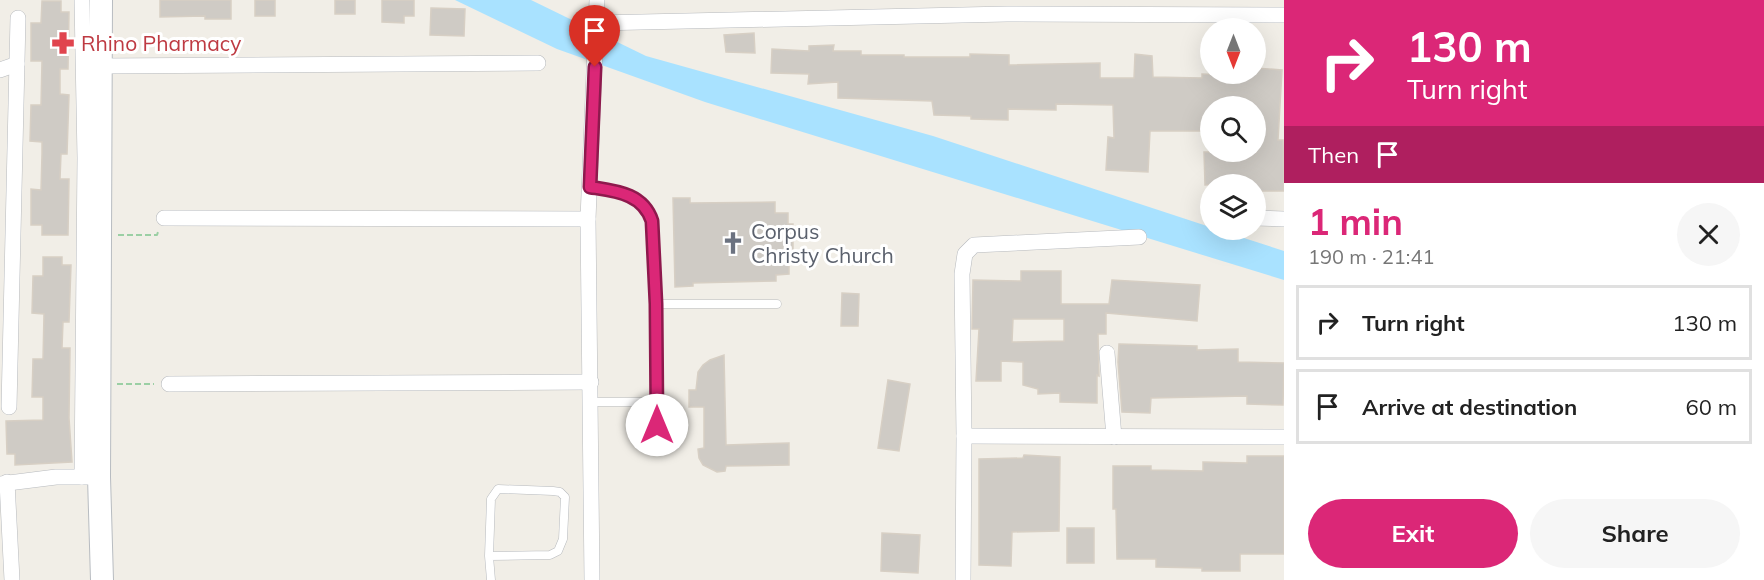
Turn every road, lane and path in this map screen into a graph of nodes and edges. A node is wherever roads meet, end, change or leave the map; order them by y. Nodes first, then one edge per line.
1 (82, 0) edge
2 (101, 0) edge
3 (597, 0) edge
4 (1007, 7) edge
5 (1284, 15) edge
6 (18, 18) dead end
7 (597, 25) junction
8 (538, 63) dead end
9 (17, 64) junction
10 (101, 66) junction
11 (0, 70) edge
12 (7, 183) edge
13 (590, 187) junction
14 (164, 218) joint
15 (1266, 218) edge
16 (588, 219) junction
17 (1284, 219) edge
18 (100, 234) junction
19 (1139, 237) dead end
20 (656, 304) junction
21 (777, 304) dead end
22 (6, 329) edge
23 (1107, 353) dead end
24 (591, 382) junction
25 (99, 384) junction
26 (169, 384) joint
27 (590, 402) junction
28 (657, 402) junction
29 (9, 407) dead end
30 (657, 425) dead end
31 (964, 436) junction
32 (1114, 437) junction
33 (1284, 437) edge
34 (91, 477) junction
35 (4, 483) edge
36 (489, 556) junction
37 (12, 580) edge
38 (102, 580) edge
39 (491, 580) edge
40 (592, 580) edge
41 (963, 580) edge

1 - 34 street
2 - 10 street
3 - 7 street
4 - 5 street
4 - 7 street
6 - 9 street
7 - 13 street
8 - 10 street
9 - 11 street
9 - 12 street
10 - 18 street
12 - 22 street
13 - 16 street
13 - 20 lane
14 - 16 street
14 - 18 path
15 - 17 street
16 - 24 street
18 - 25 street
19 - 31 street
20 - 21 lane
20 - 28 lane
22 - 29 street
23 - 32 street
24 - 26 street
24 - 27 street
25 - 26 path
25 - 34 street
27 - 28 lane
27 - 40 street
28 - 30 lane
31 - 32 street
31 - 41 street
32 - 33 street
34 - 35 street
34 - 38 street
35 - 37 street
36 - 36 lane
36 - 39 lane

